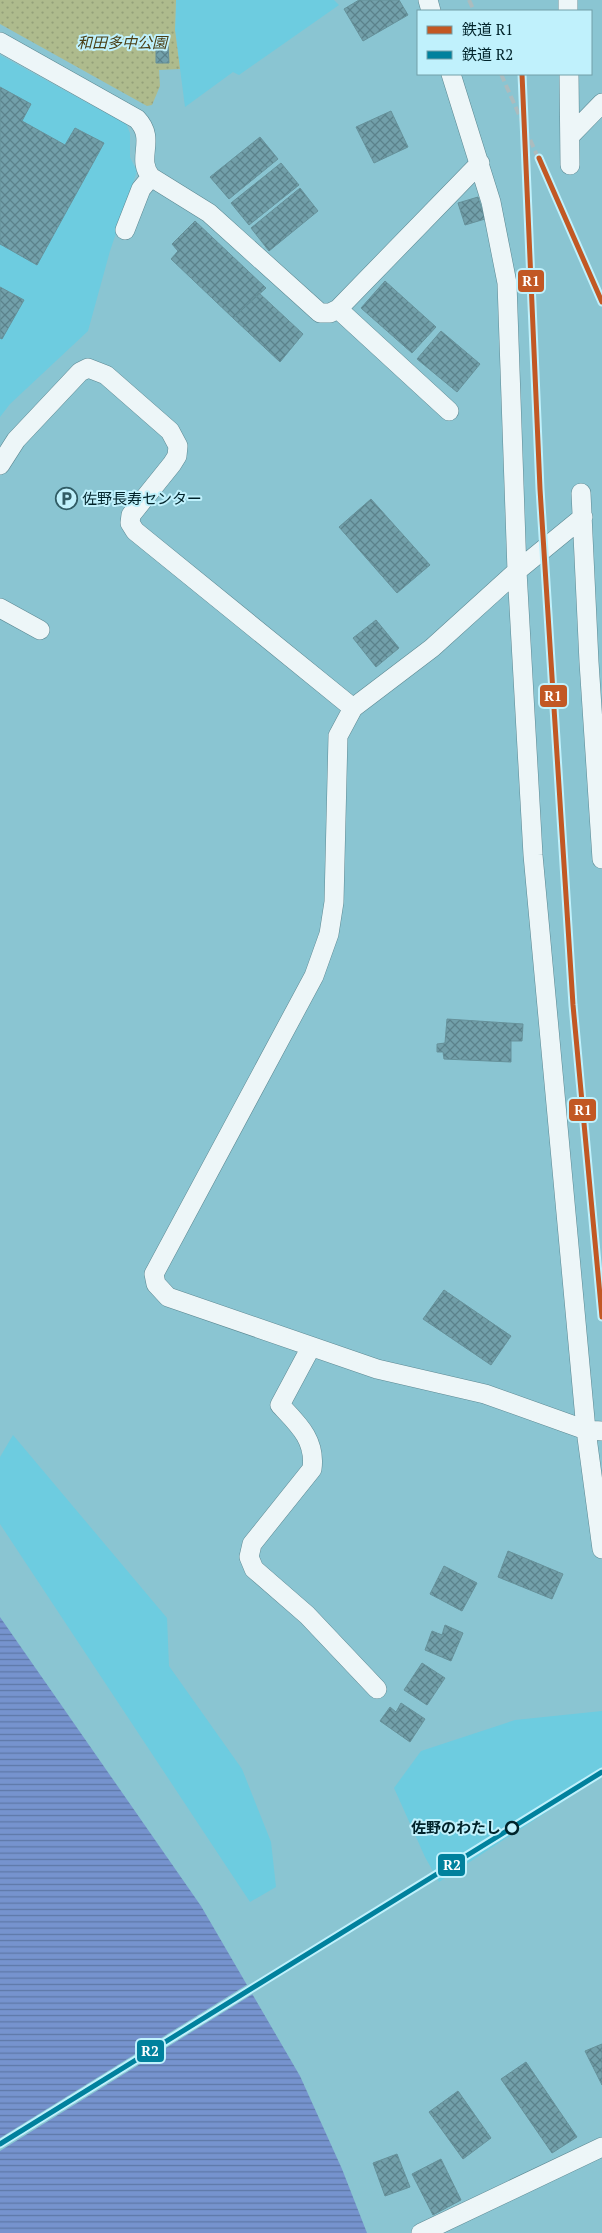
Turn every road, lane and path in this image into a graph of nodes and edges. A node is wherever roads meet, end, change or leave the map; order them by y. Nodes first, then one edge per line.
1 (0, 42) edge
2 (451, 75) edge
3 (569, 75) edge
4 (602, 103) edge
5 (570, 136) junction
6 (480, 162) junction
7 (570, 165) dead end
8 (151, 176) junction
9 (125, 230) dead end
10 (338, 309) junction
11 (449, 411) dead end
12 (0, 465) edge
13 (581, 493) dead end
14 (583, 517) junction
15 (517, 571) junction
16 (0, 608) edge
17 (40, 630) dead end
18 (353, 708) junction
19 (602, 859) edge
20 (311, 1347) junction
21 (594, 1431) edge
22 (602, 1549) edge
23 (377, 1689) dead end
24 (602, 2147) edge
25 (421, 2233) edge

1 - 8 street
2 - 6 street
3 - 5 street
4 - 5 street
5 - 7 street
6 - 10 street
6 - 15 street
8 - 9 street
8 - 10 street
10 - 11 street
12 - 18 street
13 - 14 street
14 - 15 street
14 - 19 street
15 - 18 street
15 - 21 street
16 - 17 street
18 - 20 street
20 - 21 street
20 - 23 street
21 - 22 street
24 - 25 street

